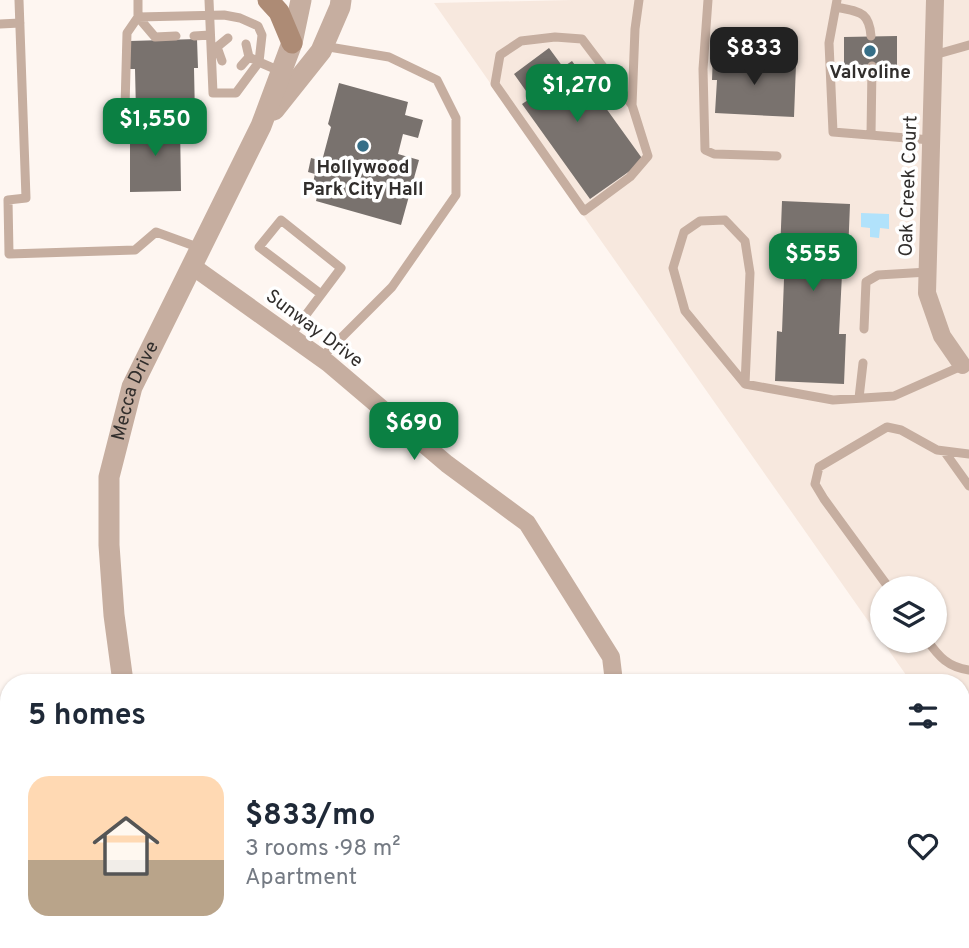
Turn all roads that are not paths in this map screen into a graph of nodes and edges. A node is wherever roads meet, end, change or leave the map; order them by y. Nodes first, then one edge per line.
1 (19, 0) edge
2 (138, 0) edge
3 (209, 0) edge
4 (268, 0) edge
5 (301, 0) edge
6 (341, 0) edge
7 (639, 0) edge
8 (708, 0) edge
9 (935, 0) edge
10 (836, 3) edge
11 (209, 15) junction
12 (138, 17) junction
13 (20, 23) junction
14 (0, 24) edge
15 (211, 35) junction
16 (176, 36) dead end
17 (194, 36) dead end
18 (871, 36) dead end
19 (228, 38) dead end
20 (292, 43) junction
21 (246, 44) dead end
22 (969, 45) edge
23 (323, 46) junction
24 (214, 47) junction
25 (934, 55) junction
26 (249, 57) junction
27 (222, 61) dead end
28 (259, 62) junction
29 (241, 66) dead end
30 (872, 66) dead end
31 (282, 72) junction
32 (632, 105) junction
33 (125, 107) dead end
34 (261, 125) junction
35 (871, 135) junction
36 (931, 139) junction
37 (777, 156) dead end
38 (196, 257) junction
39 (928, 272) junction
40 (321, 294) junction
41 (864, 329) dead end
42 (290, 336) junction
43 (321, 358) junction
44 (863, 363) dead end
45 (967, 368) edge
46 (745, 384) junction
47 (859, 398) junction
48 (944, 451) junction
49 (969, 454) edge
50 (969, 486) edge
51 (880, 576) edge
52 (936, 653) edge
53 (969, 670) edge
54 (122, 674) edge
55 (613, 674) edge

1 - 13 lane
2 - 12 lane
3 - 11 lane
4 - 20 main road
5 - 20 street, Mecca Drive
6 - 23 street, Mecca Drive
7 - 32 lane
8 - 37 lane
9 - 25 street, Oak Creek Court
10 - 18 lane
10 - 35 lane
11 - 12 lane
11 - 15 lane
11 - 28 lane
12 - 16 lane
12 - 33 lane
13 - 14 lane
13 - 38 lane
15 - 17 lane
15 - 24 lane
19 - 24 lane
20 - 31 street, Mecca Drive
21 - 26 lane
22 - 25 lane
23 - 34 street, Mecca Drive
23 - 43 lane
24 - 27 lane
24 - 28 lane
25 - 36 street, Oak Creek Court
26 - 28 lane
26 - 29 lane
28 - 31 lane
30 - 35 lane
31 - 34 street, Mecca Drive
32 - 32 lane
34 - 38 street, Mecca Drive
35 - 36 lane
36 - 39 street, Oak Creek Court
38 - 42 street, Sunway Drive
38 - 54 street, Mecca Drive
39 - 41 lane
39 - 45 street, Oak Creek Court
40 - 40 lane
40 - 42 lane
42 - 43 street, Sunway Drive
43 - 55 street, Sunway Drive
44 - 47 lane
45 - 47 lane
46 - 46 lane
46 - 47 lane
48 - 49 lane
48 - 50 lane
48 - 51 lane
52 - 53 lane

